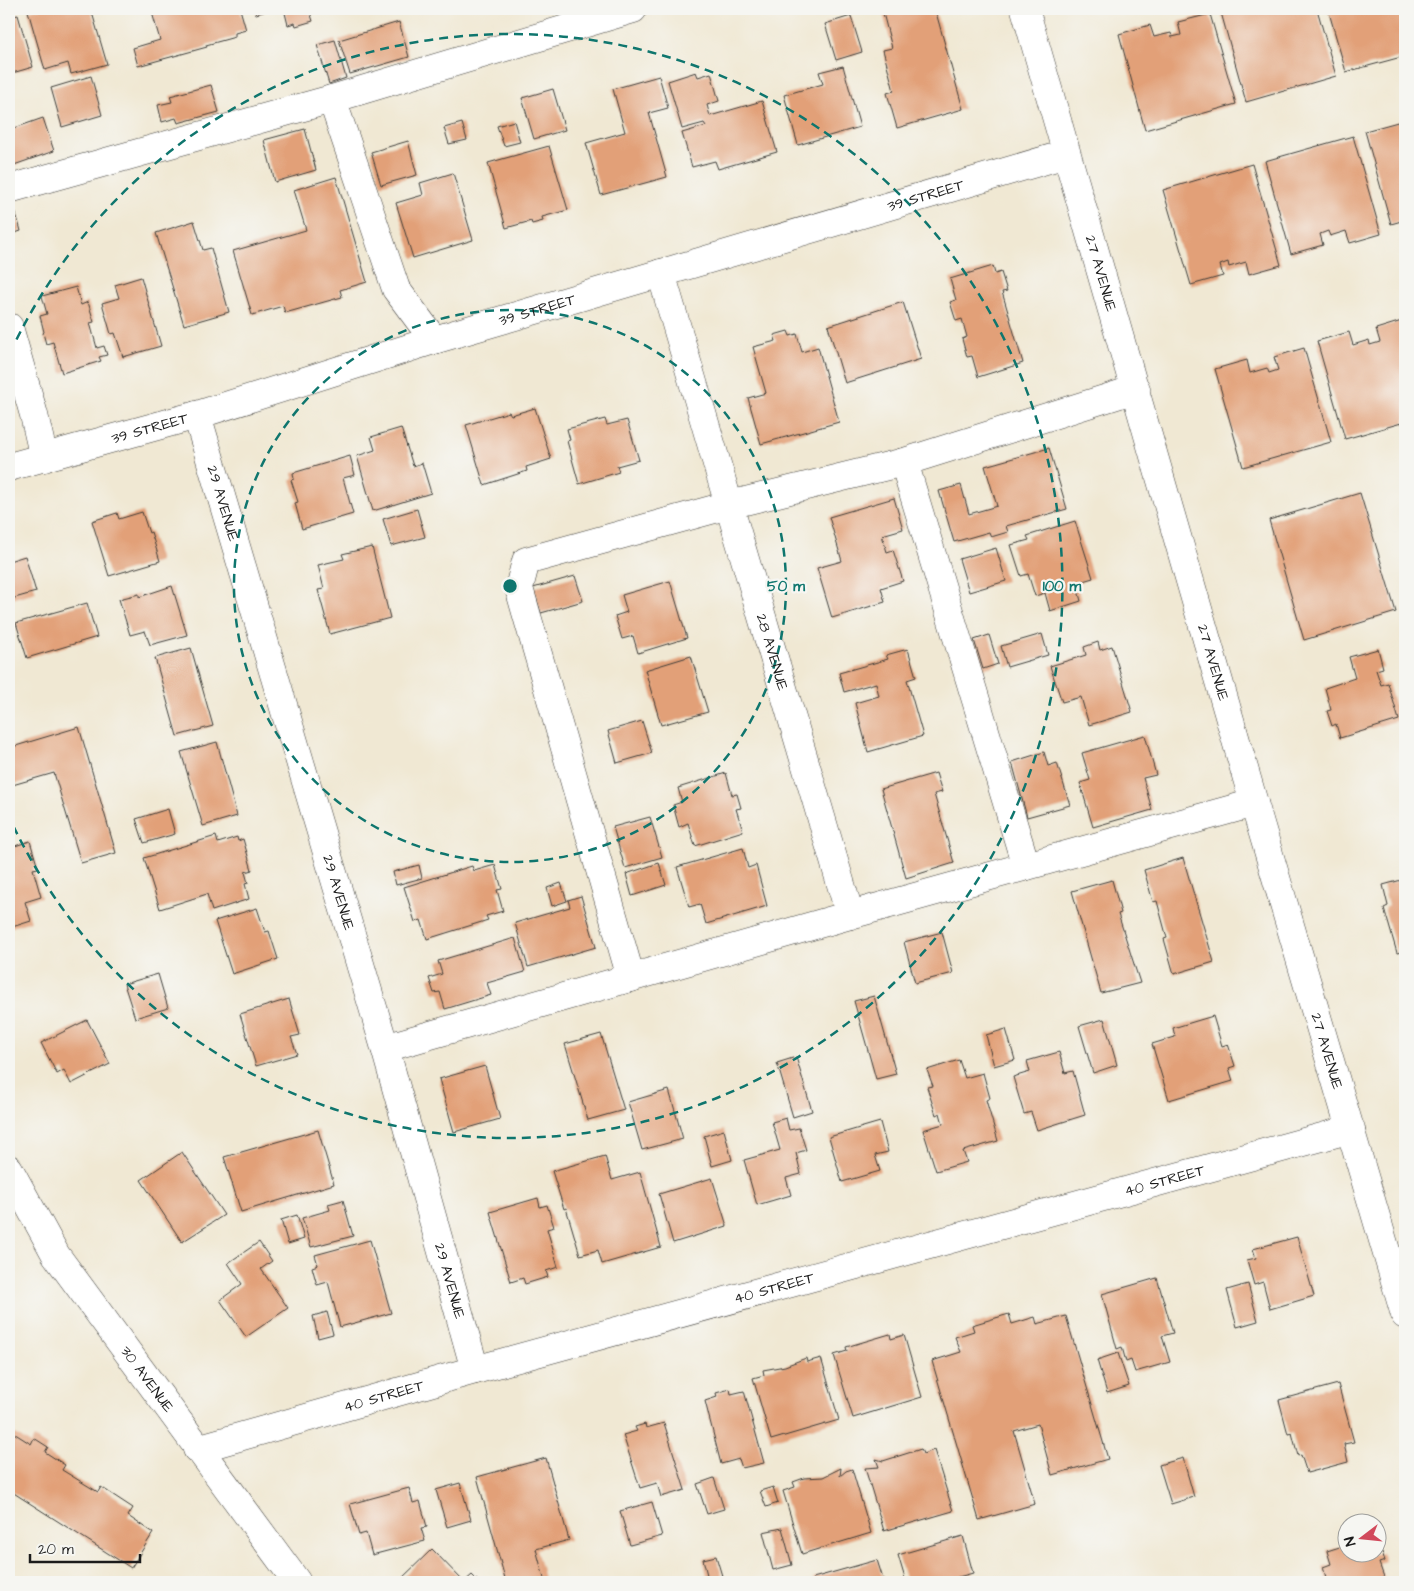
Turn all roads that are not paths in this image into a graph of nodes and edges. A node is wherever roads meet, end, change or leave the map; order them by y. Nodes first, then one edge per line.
1 (634, 9) edge
2 (1025, 9) edge
3 (332, 99) junction
4 (1066, 154) junction
5 (9, 188) edge
6 (661, 273) junction
7 (9, 327) edge
8 (434, 340) junction
9 (1136, 389) junction
10 (197, 415) junction
11 (44, 458) junction
12 (904, 462) junction
13 (9, 467) edge
14 (728, 506) junction
15 (1254, 803) junction
16 (1026, 866) junction
17 (850, 915) junction
18 (631, 978) junction
19 (384, 1048) junction
20 (1351, 1129) junction
21 (9, 1169) edge
22 (1405, 1315) edge
23 (476, 1370) junction
24 (198, 1449) junction
25 (297, 1582) edge

1 - 3 street
2 - 4 street, 27 AVENUE
3 - 5 street
3 - 8 street
4 - 6 street, 39 STREET
4 - 9 street, 27 AVENUE
6 - 8 street, 39 STREET
6 - 14 street, 28 AVENUE
7 - 11 street
8 - 10 street, 39 STREET
9 - 12 street
9 - 15 street, 27 AVENUE
10 - 11 street, 39 STREET
10 - 19 street, 29 AVENUE
11 - 13 street, 39 STREET
12 - 14 street
12 - 16 street
14 - 17 street, 28 AVENUE
14 - 18 street
15 - 16 street
15 - 20 street, 27 AVENUE
16 - 17 street
17 - 18 street
18 - 19 street
19 - 23 street, 29 AVENUE
20 - 22 street, 27 AVENUE
20 - 23 street, 40 STREET
21 - 24 street, 30 AVENUE
23 - 24 street, 40 STREET
24 - 25 street, 30 AVENUE

